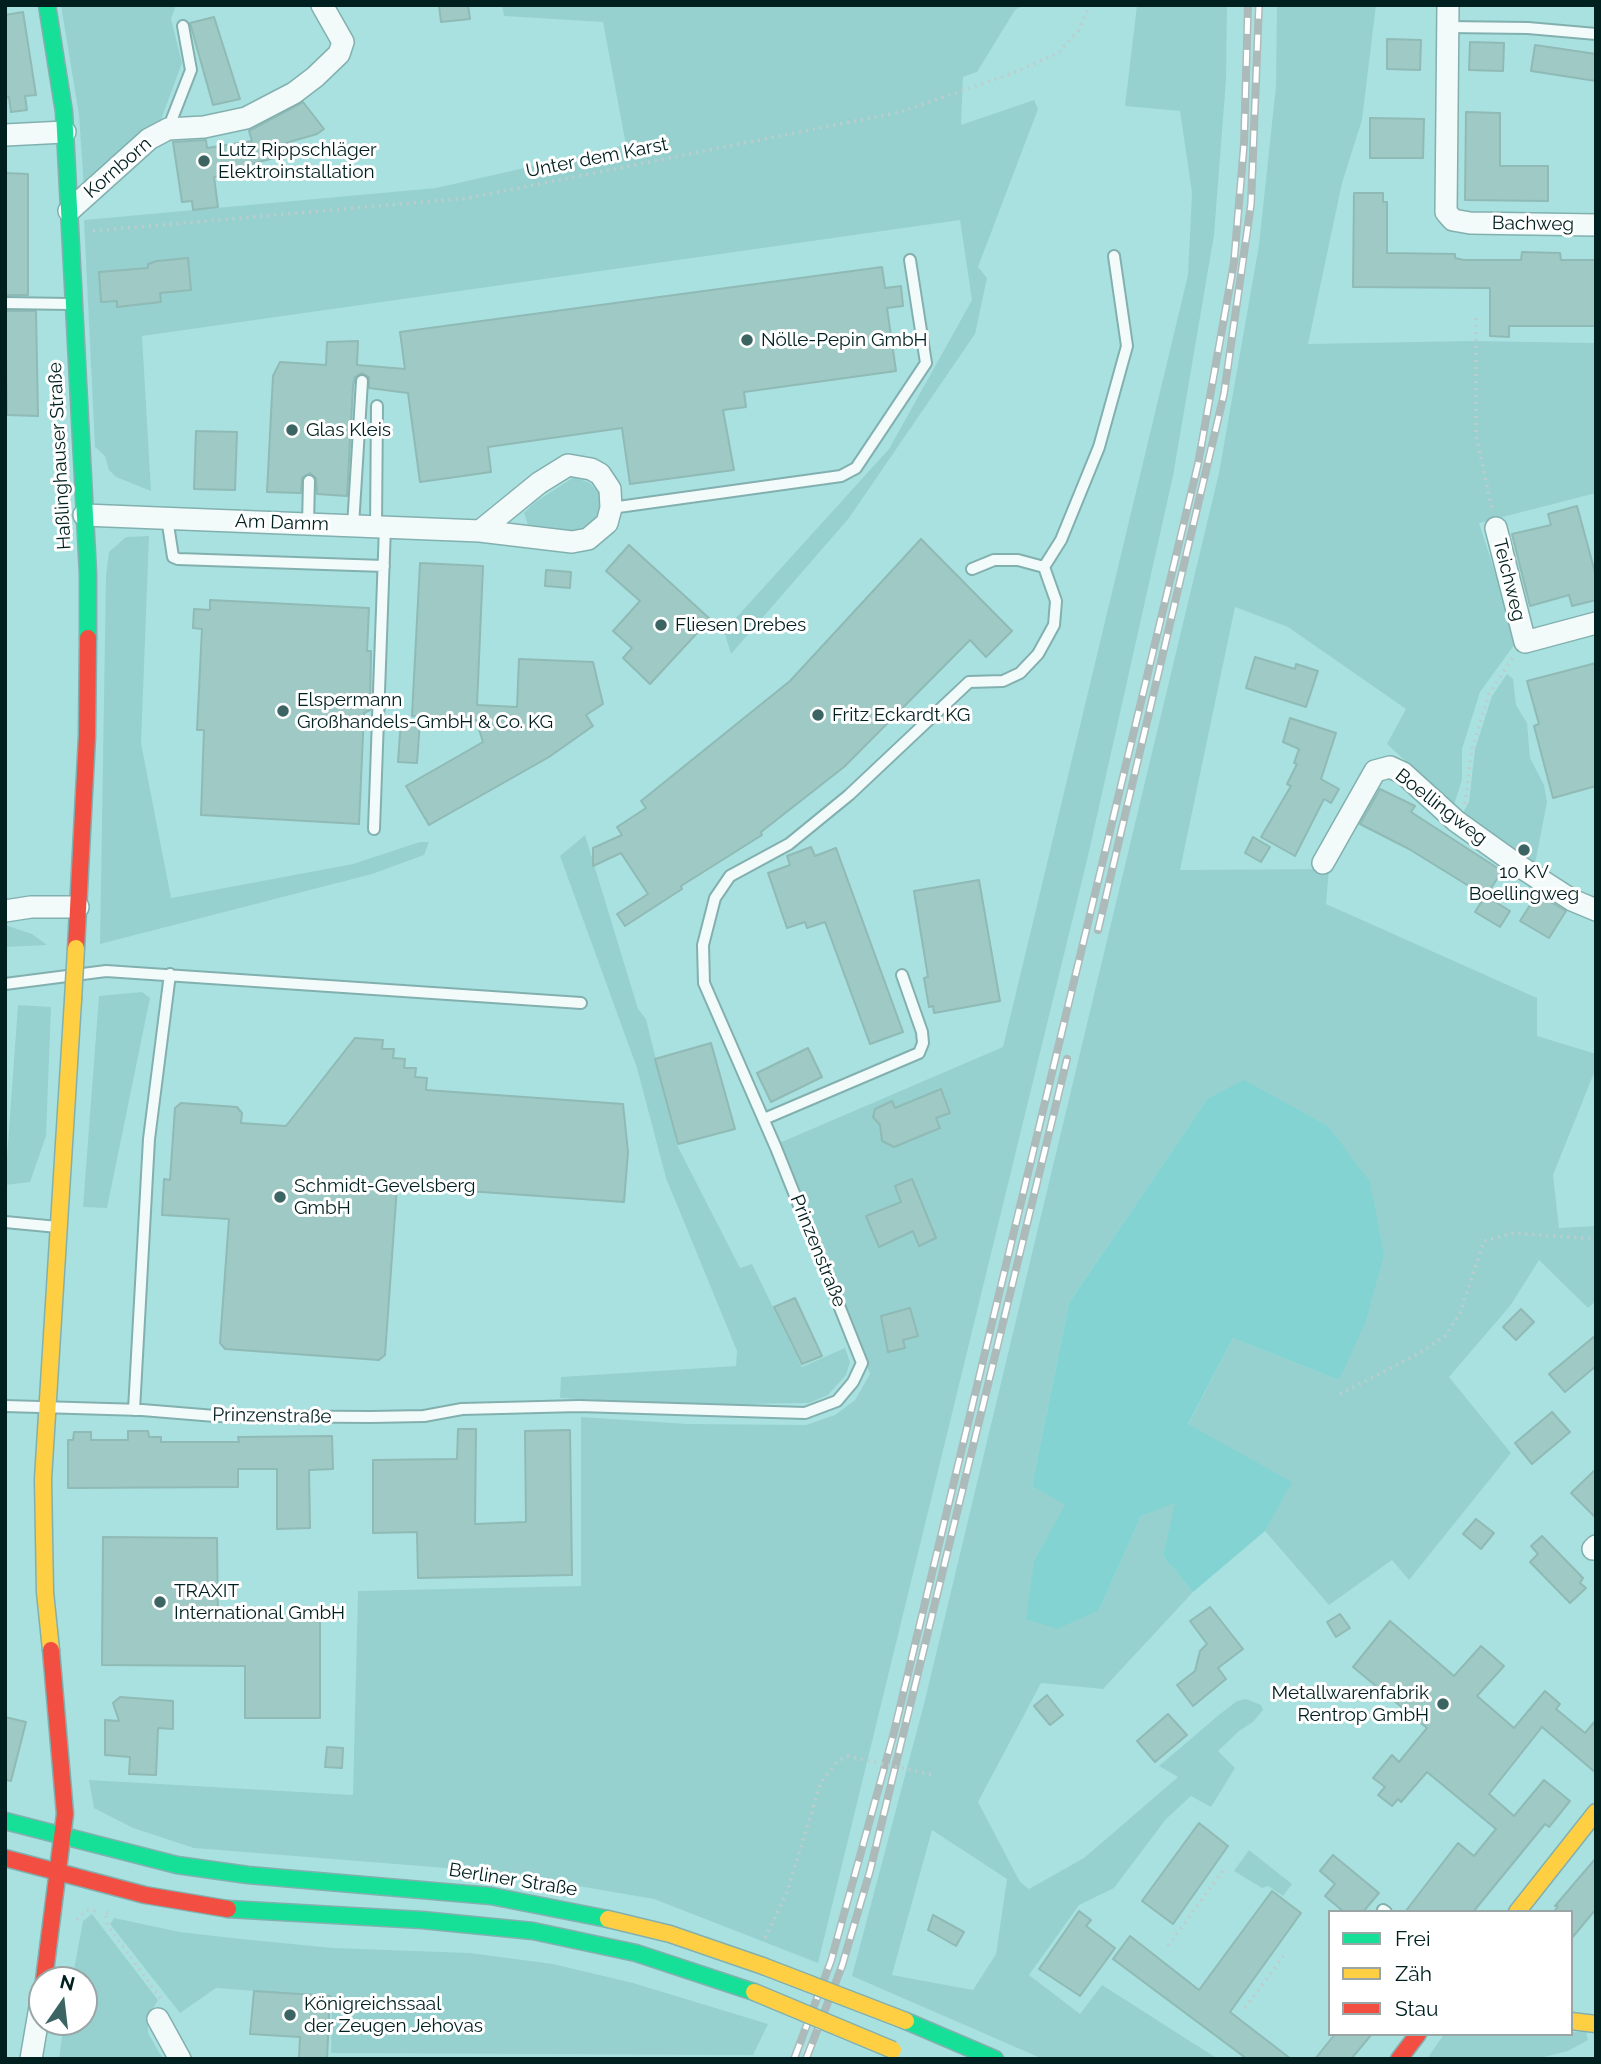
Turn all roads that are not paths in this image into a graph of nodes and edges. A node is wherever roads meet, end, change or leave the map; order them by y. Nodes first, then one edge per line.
1 (47, 5) edge
2 (322, 5) edge
3 (1448, 5) edge
4 (183, 26) dead end
5 (1448, 27) junction
6 (1596, 34) edge
7 (168, 129) junction
8 (65, 132) junction
9 (5, 135) edge
10 (69, 211) junction
11 (1596, 225) edge
12 (1114, 256) dead end
13 (910, 260) dead end
14 (5, 303) edge
15 (73, 304) junction
16 (362, 381) dead end
17 (377, 406) dead end
18 (309, 481) dead end
19 (611, 508) junction
20 (84, 514) junction
21 (167, 518) junction
22 (308, 524) junction
23 (353, 526) junction
24 (381, 527) junction
25 (1496, 528) road end
26 (480, 531) junction
27 (384, 566) junction
28 (1044, 567) junction
29 (972, 569) dead end
30 (1596, 623) edge
31 (374, 829) dead end
32 (1323, 863) dead end
33 (78, 906) junction
34 (1596, 910) edge
35 (5, 911) edge
36 (170, 974) junction
37 (902, 975) dead end
38 (5, 984) edge
39 (581, 1003) dead end
40 (764, 1119) junction
41 (5, 1222) edge
42 (58, 1227) junction
43 (5, 1406) edge
44 (46, 1407) junction
45 (134, 1410) junction
46 (1596, 1812) edge
47 (5, 1821) edge
48 (61, 1836) junction
49 (5, 1858) edge
50 (58, 1873) junction
51 (1519, 1910) edge
52 (46, 1966) edge
53 (158, 2019) road end
54 (1573, 2021) edge
55 (1596, 2024) edge
56 (35, 2036) edge
57 (1417, 2036) edge
58 (31, 2059) edge
59 (180, 2059) edge
60 (912, 2059) edge
61 (995, 2059) edge
62 (1399, 2059) edge

1 - 8 main road, Haßlinghauser Straße
2 - 7 street, Kornborn
3 - 5 street
4 - 7 lane, Kornborn
5 - 6 lane
5 - 11 street, Bachweg
7 - 10 street, Kornborn
8 - 9 street
8 - 10 main road, Haßlinghauser Straße
10 - 15 main road, Haßlinghauser Straße
12 - 28 lane
13 - 19 lane
14 - 15 lane
15 - 20 main road, Haßlinghauser Straße
16 - 23 lane
17 - 24 lane
18 - 22 lane
19 - 26 street, Am Damm
19 - 26 street
20 - 21 street, Am Damm
20 - 33 main road, Haßlinghauser Straße
21 - 22 street, Am Damm
21 - 27 lane
22 - 23 street, Am Damm
23 - 24 street, Am Damm
24 - 26 street, Am Damm
24 - 27 lane
25 - 30 street, Teichweg
27 - 31 lane
28 - 29 lane
28 - 40 lane, Prinzenstraße
32 - 34 street, Boellingweg
33 - 35 street
33 - 42 main road, bridge
36 - 38 lane
36 - 39 lane
36 - 45 lane
37 - 40 lane
40 - 45 lane, Prinzenstraße
41 - 42 lane
42 - 44 main road
43 - 44 lane, Prinzenstraße
44 - 45 lane, Prinzenstraße
44 - 48 main road
46 - 51 main road
47 - 48 main road, Berliner Straße
48 - 50 main road
48 - 61 main road, Berliner Straße, bridge
49 - 50 main road
50 - 52 main road
50 - 60 main road, bridge
53 - 59 street
54 - 55 main road
56 - 58 street
57 - 62 main road

